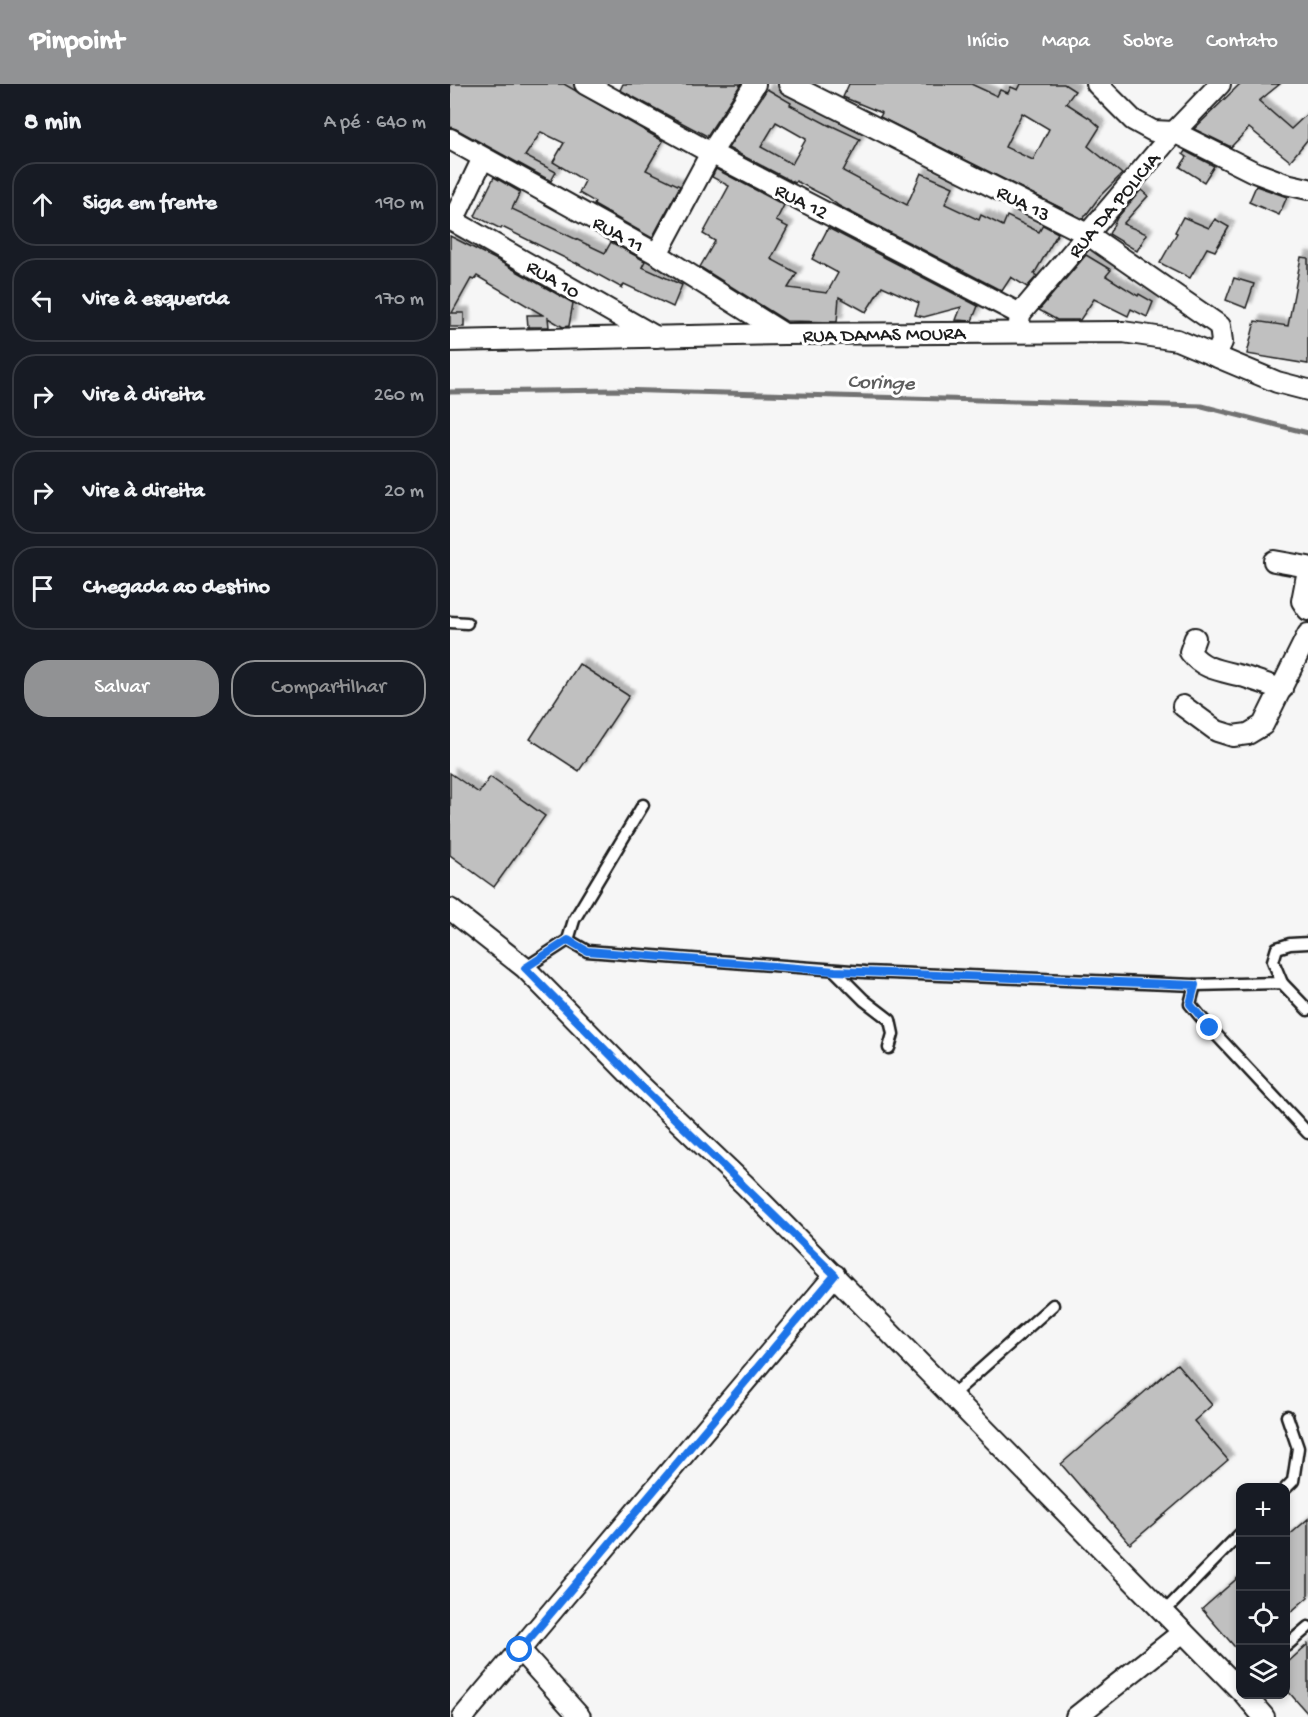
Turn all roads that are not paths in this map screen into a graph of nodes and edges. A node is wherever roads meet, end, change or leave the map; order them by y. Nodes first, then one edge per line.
1 (585, 84) edge
2 (755, 84) edge
3 (789, 84) edge
4 (1097, 84) edge
5 (1220, 84) edge
6 (1174, 132) junction
7 (450, 139) edge
8 (711, 153) junction
9 (483, 158) junction
10 (1308, 189) edge
11 (451, 220) edge
12 (1087, 234) junction
13 (657, 254) junction
14 (1019, 323) junction
15 (784, 334) junction
16 (657, 338) junction
17 (450, 341) edge
18 (1215, 356) junction
19 (1308, 390) edge
20 (1274, 561) dead end
21 (1308, 568) edge
22 (1308, 610) edge
23 (450, 622) edge
24 (468, 623) dead end
25 (1308, 634) edge
26 (1195, 638) dead end
27 (1282, 689) junction
28 (1183, 706) dead end
29 (643, 805) dead end
30 (450, 909) edge
31 (568, 940) junction
32 (1308, 943) edge
33 (525, 968) junction
34 (835, 971) junction
35 (1282, 983) junction
36 (1195, 985) junction
37 (1308, 1010) edge
38 (889, 1048) dead end
39 (1308, 1133) edge
40 (835, 1275) junction
41 (1053, 1305) dead end
42 (952, 1395) junction
43 (1287, 1416) dead end
44 (1290, 1484) edge
45 (1237, 1537) edge
46 (1164, 1612) junction
47 (1308, 1627) edge
48 (1183, 1632) junction
49 (1287, 1645) edge
50 (520, 1650) junction
51 (1236, 1683) edge
52 (1250, 1699) edge
53 (463, 1717) edge
54 (580, 1717) edge
55 (1076, 1717) edge
56 (1264, 1717) edge

1 - 8 street, RUA 12
2 - 8 street
3 - 12 street, RUA 13
4 - 6 street
5 - 6 street, RUA DA POLICIA
6 - 10 street
6 - 12 street, RUA DA POLICIA
7 - 9 street, RUA 11
8 - 13 street
8 - 14 street, RUA 12
9 - 11 street
9 - 13 street, RUA 11
11 - 16 street, RUA 10
12 - 14 street, RUA DA POLICIA
12 - 18 street, RUA 13
13 - 15 street, RUA 11
14 - 15 street, RUA DAMAS MOURA
14 - 18 street, RUA DAMAS MOURA
15 - 16 street, RUA DAMAS MOURA
16 - 17 street, RUA DAMAS MOURA
18 - 19 street, RUA DAMAS MOURA
20 - 21 street
21 - 22 street
23 - 24 lane
25 - 27 street
26 - 27 street
27 - 28 street
29 - 31 lane
30 - 33 street
31 - 33 lane
31 - 34 lane
32 - 35 lane
33 - 40 street
34 - 36 lane
34 - 38 lane
35 - 36 lane
35 - 37 lane
36 - 39 lane
40 - 42 street
40 - 50 street
41 - 42 lane
42 - 46 street
43 - 44 lane
45 - 46 lane
46 - 48 street
47 - 49 lane
48 - 51 street
48 - 55 street
50 - 53 street
50 - 54 street
52 - 56 street

